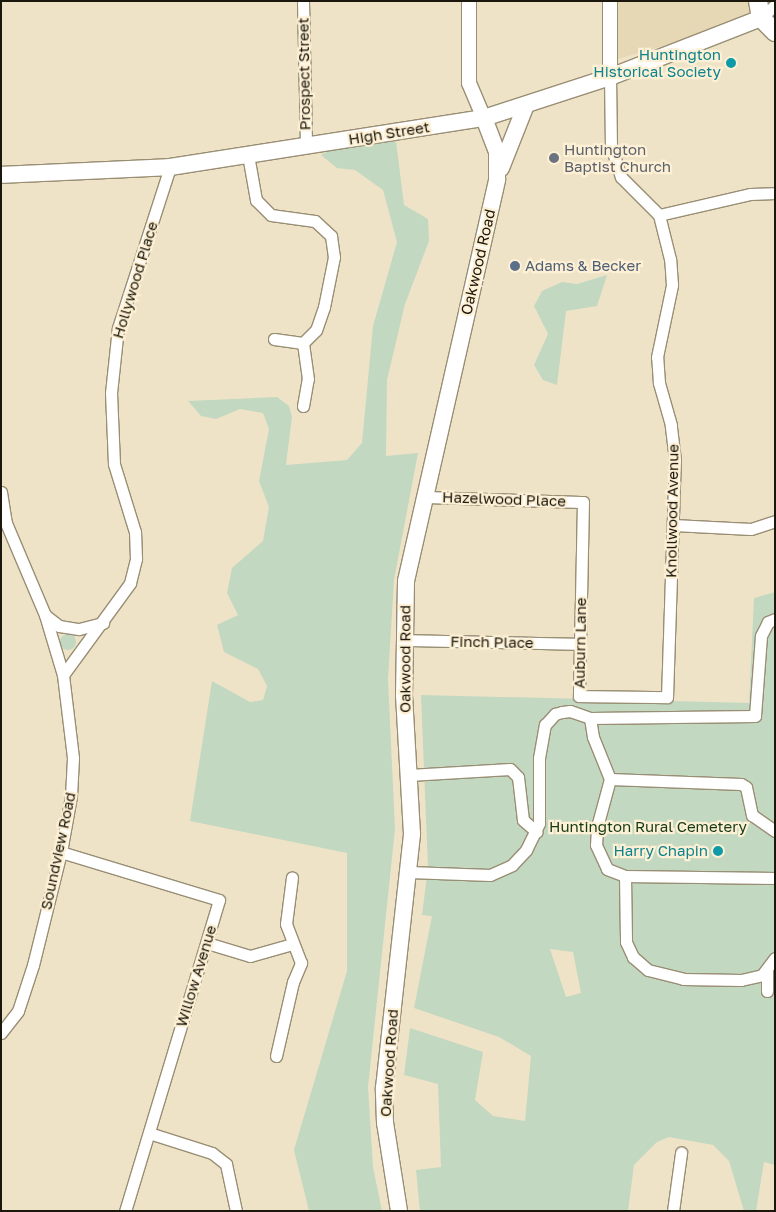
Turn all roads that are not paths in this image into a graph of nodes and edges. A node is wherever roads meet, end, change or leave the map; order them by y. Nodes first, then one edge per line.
1 (303, 1) edge
2 (469, 1) edge
3 (610, 1) edge
4 (775, 5) edge
5 (760, 10) edge
6 (775, 32) edge
7 (610, 77) junction
8 (526, 105) junction
9 (484, 118) junction
10 (306, 146) junction
11 (248, 155) junction
12 (170, 167) junction
13 (1, 175) edge
14 (497, 179) junction
15 (775, 193) edge
16 (659, 215) junction
17 (274, 339) dead end
18 (303, 343) junction
19 (303, 406) dead end
20 (1, 492) edge
21 (424, 497) junction
22 (584, 502) joint
23 (775, 521) edge
24 (673, 525) junction
25 (45, 615) junction
26 (775, 619) edge
27 (103, 623) junction
28 (404, 640) junction
29 (579, 644) junction
30 (64, 675) junction
31 (667, 698) joint
32 (590, 718) junction
33 (409, 775) junction
34 (610, 779) junction
35 (775, 831) edge
36 (537, 832) junction
37 (61, 852) junction
38 (409, 872) junction
39 (625, 876) junction
40 (292, 877) dead end
41 (775, 878) edge
42 (207, 943) junction
43 (292, 944) junction
44 (775, 958) edge
45 (767, 971) junction
46 (767, 991) dead end
47 (1, 1033) edge
48 (276, 1056) dead end
49 (148, 1133) junction
50 (681, 1153) dead end
51 (125, 1211) edge
52 (236, 1211) edge
53 (399, 1211) edge
54 (673, 1211) edge

1 - 10 street, Prospect Street
2 - 9 street
3 - 7 street
4 - 5 street
5 - 6 main road
5 - 7 main road, High Street
7 - 8 main road, High Street
7 - 16 street
8 - 9 main road, High Street
8 - 14 main road
9 - 10 main road, High Street
9 - 14 main road, Oakwood Road
10 - 11 main road, High Street
11 - 12 main road, High Street
11 - 18 street
12 - 13 main road, High Street
12 - 27 street, Hollywood Place
14 - 21 main road, Oakwood Road
15 - 16 street
16 - 24 street, Knollwood Avenue
17 - 18 street
18 - 19 street
20 - 25 street, Soundview Road
21 - 22 street, Hazelwood Place
21 - 28 main road, Oakwood Road
22 - 29 street, Auburn Lane
23 - 24 street
24 - 31 street, Knollwood Avenue
25 - 27 street
25 - 30 street, Soundview Road
26 - 32 street
27 - 30 street, Hollywood Place
28 - 29 street, Finch Place
28 - 33 main road, Oakwood Road
29 - 31 street, Auburn Lane
30 - 37 street, Soundview Road
32 - 34 street
32 - 36 street
33 - 36 street
33 - 38 main road, Oakwood Road
34 - 35 street
34 - 39 street
36 - 38 street
37 - 42 street, Willow Avenue
37 - 47 street, Soundview Road
38 - 53 main road, Oakwood Road
39 - 41 street
39 - 45 street
40 - 43 street
42 - 43 street
42 - 49 street, Willow Avenue
43 - 48 street
44 - 45 street
45 - 46 street
49 - 51 street, Willow Avenue
49 - 52 street
50 - 54 street

